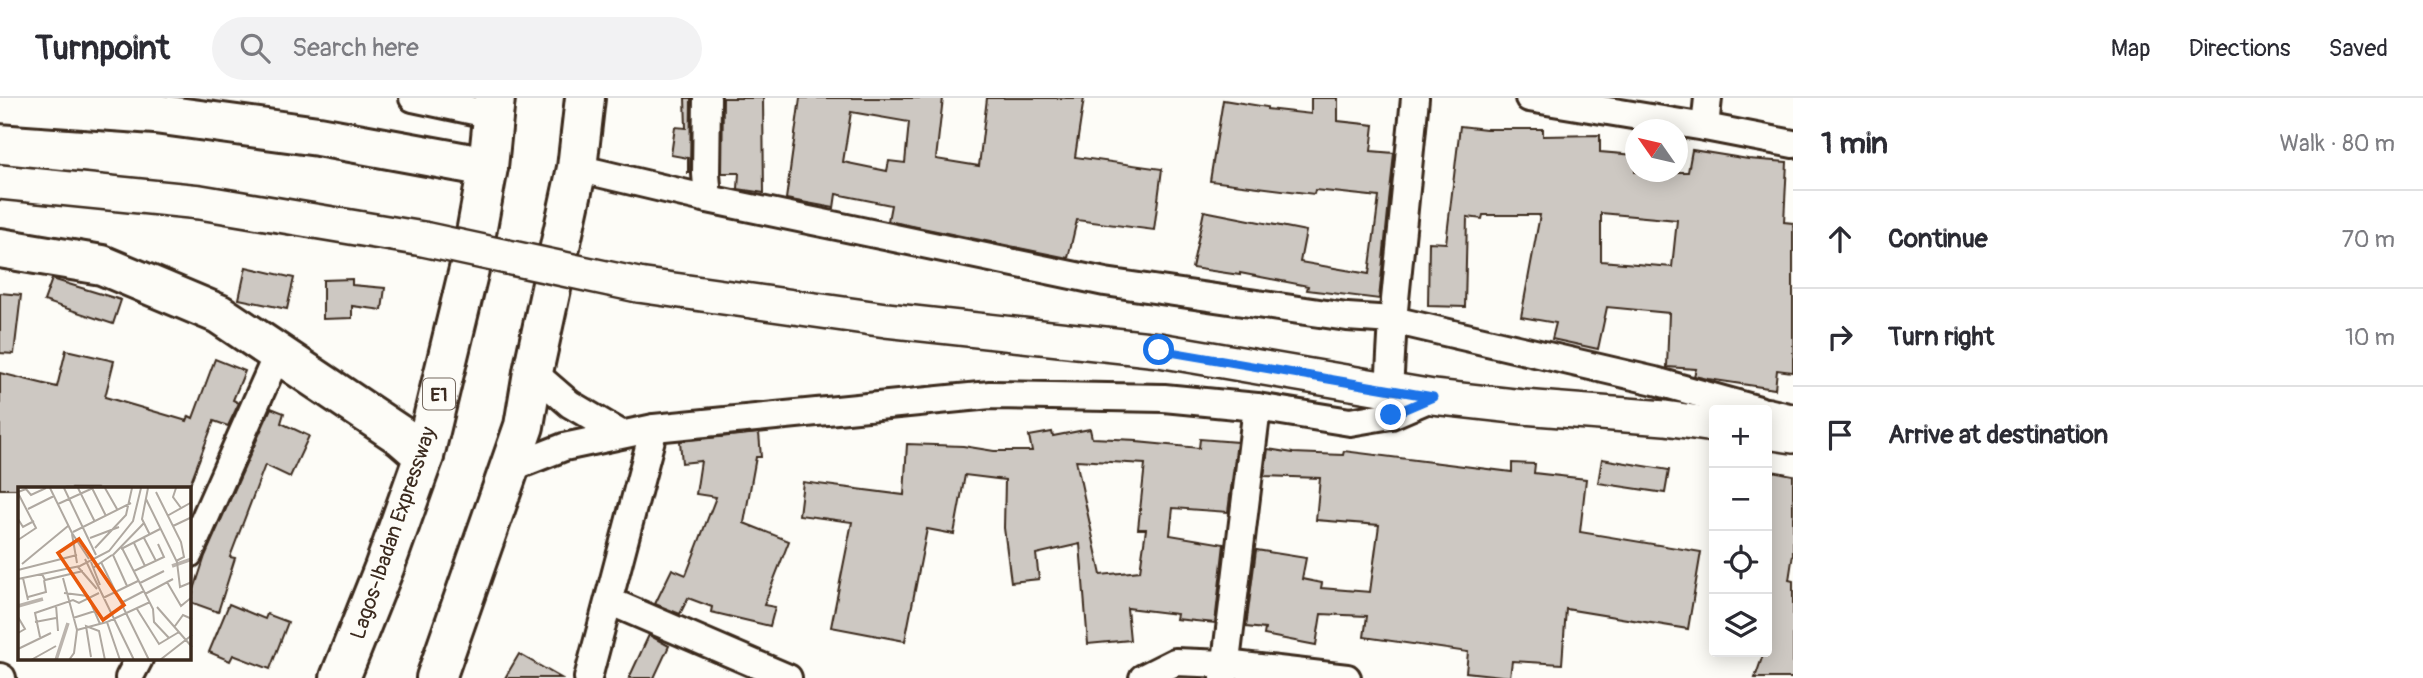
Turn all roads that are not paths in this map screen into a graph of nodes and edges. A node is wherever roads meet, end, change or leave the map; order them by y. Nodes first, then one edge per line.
1 (584, 98) edge
2 (708, 98) edge
3 (1415, 98) edge
4 (1528, 98) edge
5 (1708, 98) edge
6 (429, 99) edge
7 (0, 103) edge
8 (494, 107) edge
9 (1704, 127) junction
10 (1793, 144) edge
11 (488, 167) junction
12 (577, 168) junction
13 (0, 182) edge
14 (708, 199) junction
15 (0, 248) edge
16 (1393, 320) junction
17 (278, 353) junction
18 (533, 372) junction
19 (1389, 390) junction
20 (1433, 397) junction
21 (1741, 405) edge
22 (1257, 407) junction
23 (1772, 413) edge
24 (1793, 418) edge
25 (1709, 424) edge
26 (654, 428) junction
27 (1772, 433) edge
28 (621, 434) junction
29 (1793, 436) edge
30 (424, 456) junction
31 (508, 469) junction
32 (191, 549) edge
33 (609, 601) junction
34 (138, 660) edge
35 (1225, 671) edge
36 (129, 678) edge
37 (340, 678) edge
38 (436, 678) edge
39 (588, 678) edge
40 (788, 678) edge
41 (1143, 678) edge
42 (1347, 678) edge

1 - 12 highway
2 - 14 street
3 - 16 street
4 - 9 street
5 - 9 street
6 - 8 street
7 - 11 highway
8 - 11 highway, Lagos-Ibadan Expressway / E1
9 - 10 street
11 - 30 highway, Lagos-Ibadan Expressway / E1
12 - 14 street
12 - 18 highway
13 - 19 main road, bridge
14 - 16 street
15 - 17 highway
16 - 19 street
16 - 21 street
17 - 30 highway
17 - 32 street
18 - 28 street
18 - 31 highway
19 - 20 main road
20 - 22 street
20 - 25 main road
22 - 26 street
22 - 35 street
23 - 24 street
26 - 28 street
26 - 33 street
27 - 29 main road
28 - 31 street
30 - 37 highway, Lagos-Ibadan Expressway / E1
31 - 38 highway
33 - 39 street
33 - 40 street
34 - 36 street
35 - 41 street
35 - 42 street

